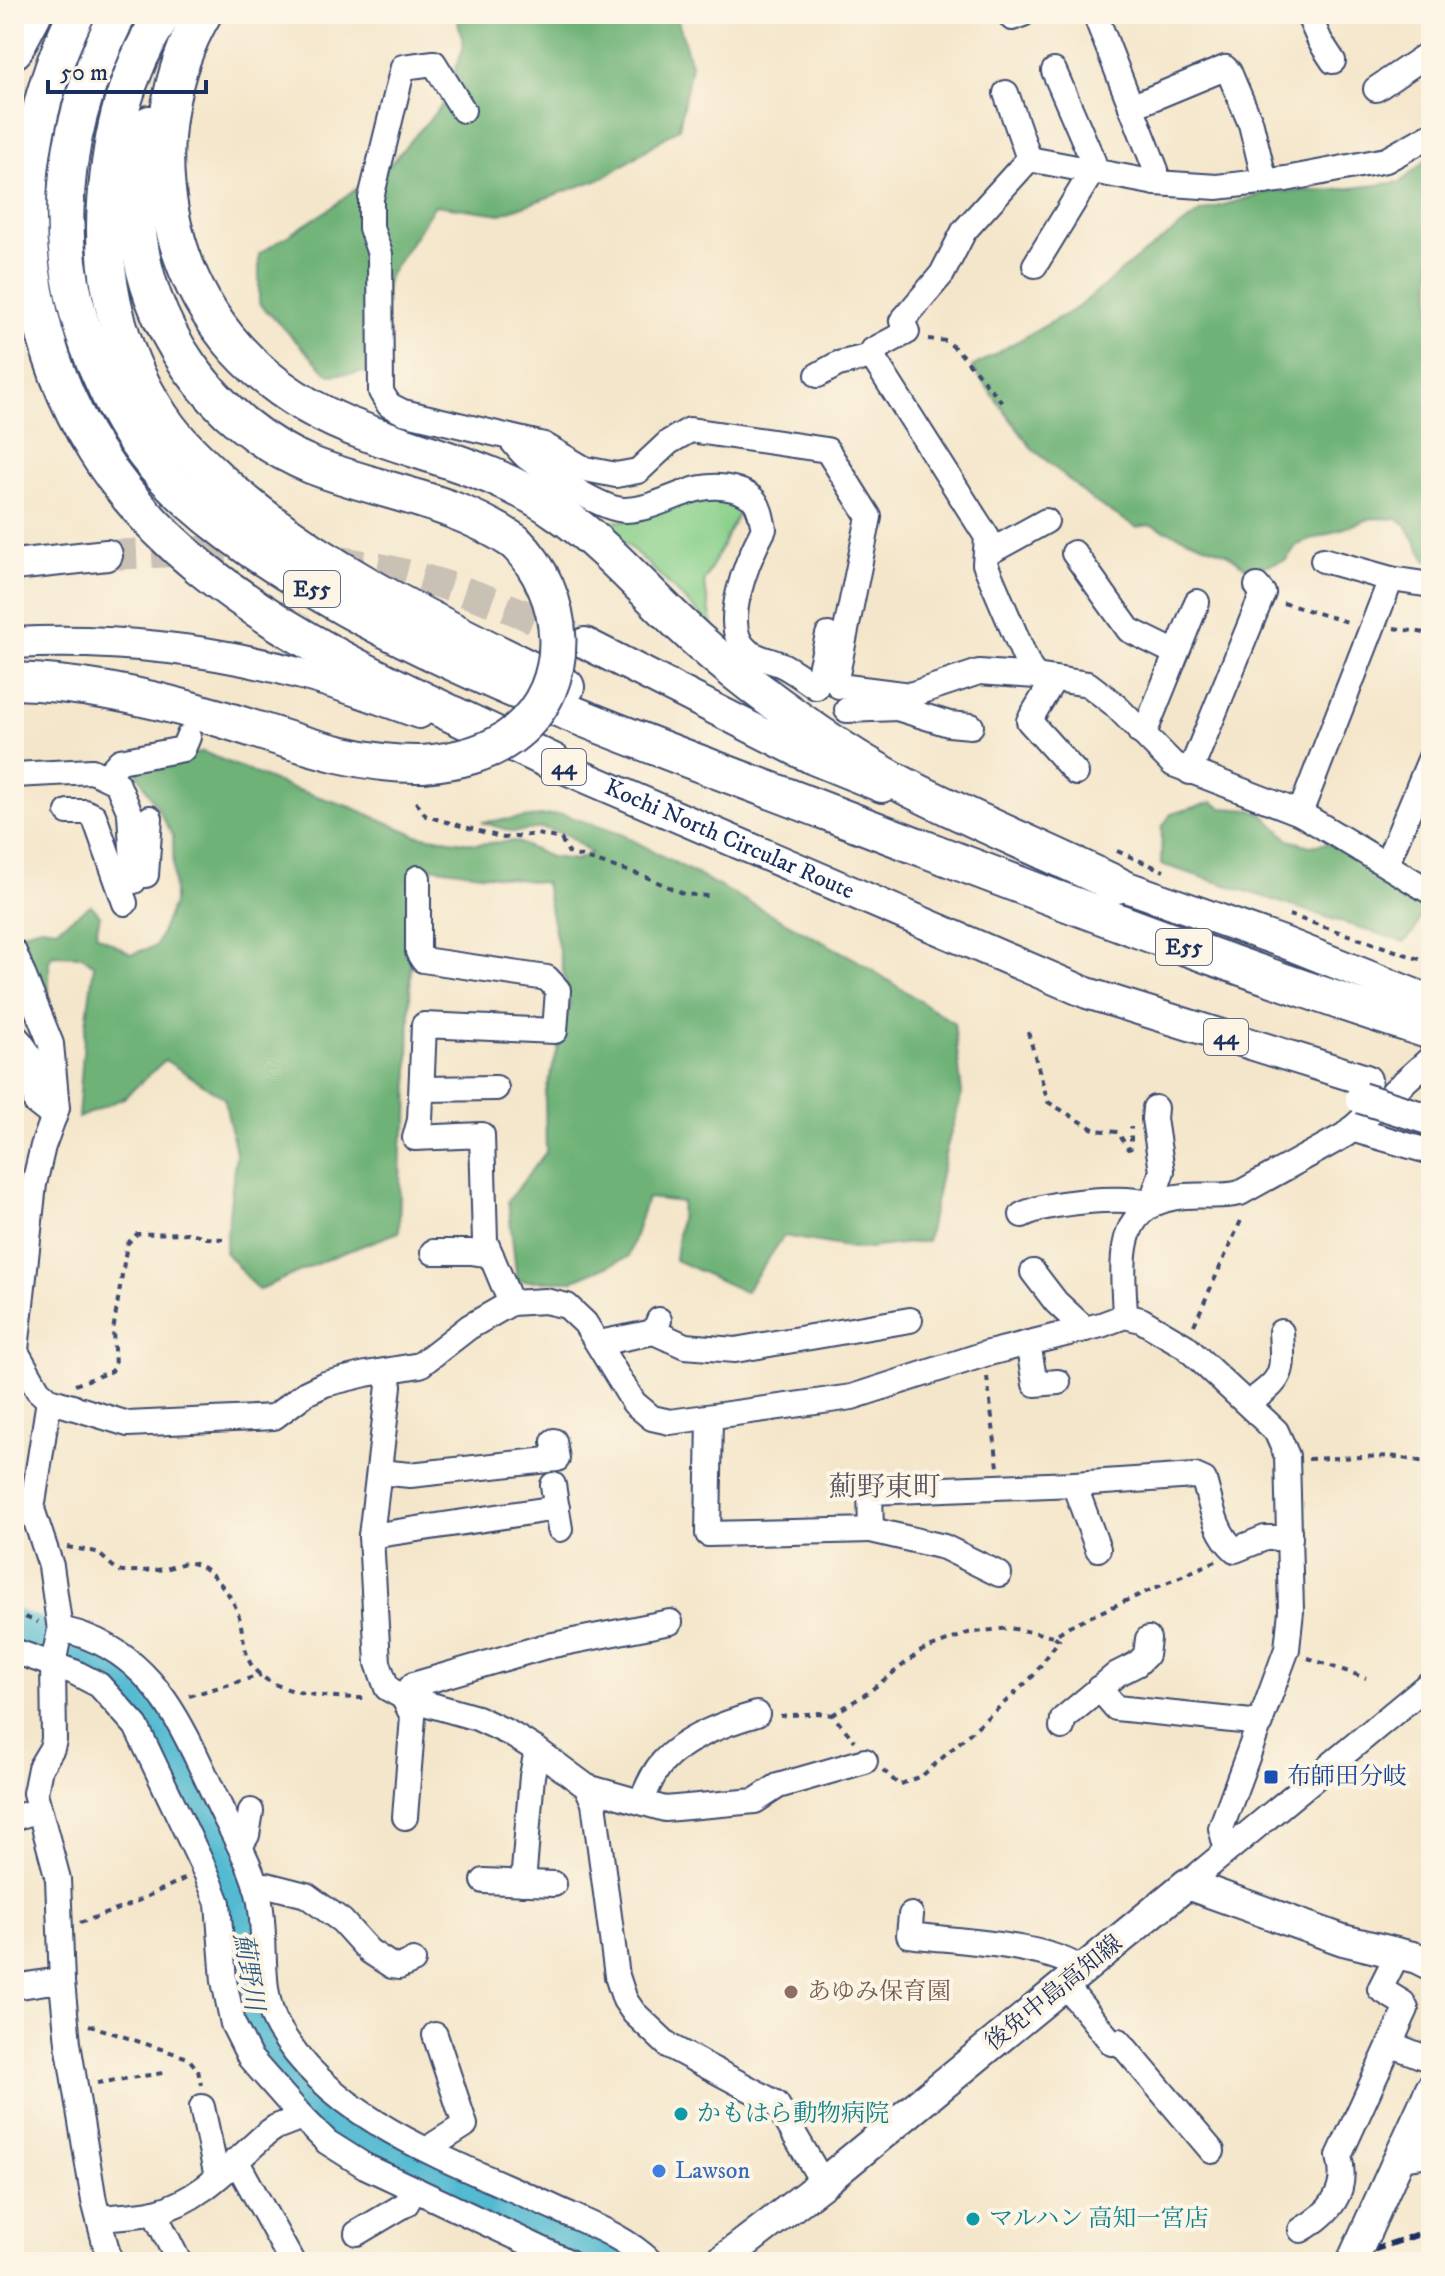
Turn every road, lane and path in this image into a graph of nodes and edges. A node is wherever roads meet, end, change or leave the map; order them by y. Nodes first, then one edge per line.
1 (33, 14) edge
2 (76, 14) edge
3 (118, 14) edge
4 (163, 14) edge
5 (1095, 14) edge
6 (1308, 14) edge
7 (202, 16) edge
8 (14, 50) edge
9 (1431, 52) edge
10 (1333, 61) dead end
11 (1054, 71) dead end
12 (1376, 89) dead end
13 (1006, 93) dead end
14 (1131, 107) junction
15 (463, 110) dead end
16 (1431, 135) edge
17 (1029, 159) junction
18 (1092, 169) junction
19 (1265, 182) junction
20 (1156, 183) junction
21 (1035, 265) dead end
22 (907, 332) junction
23 (872, 356) junction
24 (818, 375) dead end
25 (1002, 402) dead end
26 (509, 437) junction
27 (1046, 521) dead end
28 (1074, 553) dead end
29 (986, 554) junction
30 (107, 555) tunnel mouth
31 (1323, 560) dead end
32 (14, 565) edge
33 (1391, 579) junction
34 (1431, 585) edge
35 (1260, 590) joint
36 (1197, 602) dead end
37 (1367, 616) junction
38 (1431, 634) edge
39 (828, 635) dead end
40 (14, 643) edge
41 (585, 643) tunnel mouth
42 (1176, 653) junction
43 (1045, 678) junction
44 (14, 681) edge
45 (898, 701) junction
46 (847, 710) dead end
47 (971, 726) dead end
48 (1140, 732) junction
49 (188, 737) dead end
50 (1431, 757) edge
51 (553, 762) junction
52 (1190, 772) junction
53 (1076, 773) dead end
54 (14, 775) edge
55 (106, 776) junction
56 (416, 802) dead end
57 (68, 812) dead end
58 (1300, 813) junction
59 (150, 818) dead end
60 (940, 855) junction
61 (1387, 863) junction
62 (1116, 868) junction
63 (1168, 873) dead end
64 (418, 878) dead end
65 (126, 890) junction
66 (1431, 892) edge
67 (708, 896) dead end
68 (1284, 928) junction
69 (14, 952) edge
70 (1431, 963) edge
71 (1431, 979) edge
72 (1431, 1001) edge
73 (1431, 1031) edge
74 (1028, 1032) dead end
75 (14, 1035) edge
76 (1431, 1058) edge
77 (496, 1088) dead end
78 (422, 1089) junction
79 (1364, 1089) junction
80 (1431, 1101) edge
81 (1155, 1110) joint
82 (54, 1117) junction
83 (1431, 1120) edge
84 (1351, 1129) junction
85 (1431, 1152) edge
86 (1151, 1204) junction
87 (1022, 1215) dead end
88 (1243, 1216) dead end
89 (223, 1239) dead end
90 (433, 1252) dead end
91 (491, 1255) junction
92 (1033, 1272) dead end
93 (511, 1303) junction
94 (1125, 1316) junction
95 (910, 1320) dead end
96 (1085, 1329) junction
97 (1281, 1332) dead end
98 (599, 1343) junction
99 (1028, 1343) junction
100 (1185, 1346) junction
101 (15, 1349) edge
102 (985, 1354) junction
103 (386, 1371) junction
104 (1058, 1382) dead end
105 (49, 1400) junction
106 (1248, 1404) junction
107 (710, 1417) junction
108 (554, 1441) dead end
109 (1287, 1456) junction
110 (1431, 1463) edge
111 (379, 1472) junction
112 (1074, 1484) junction
113 (1001, 1486) junction
114 (556, 1507) dead end
115 (23, 1511) edge
116 (871, 1530) junction
117 (371, 1536) junction
118 (1290, 1538) junction
119 (46, 1549) junction
120 (1098, 1549) dead end
121 (1235, 1550) junction
122 (999, 1574) dead end
123 (670, 1622) dead end
124 (60, 1630) junction
125 (1054, 1636) junction
126 (1148, 1639) dead end
127 (1287, 1649) junction
128 (14, 1651) edge
129 (53, 1664) junction
130 (261, 1675) junction
131 (1366, 1678) dead end
132 (1431, 1682) edge
133 (1099, 1688) junction
134 (398, 1695) junction
135 (168, 1701) junction
136 (741, 1711) joint
137 (832, 1715) junction
138 (1261, 1723) junction
139 (1062, 1727) dead end
140 (537, 1750) junction
141 (866, 1756) junction
142 (587, 1787) junction
143 (641, 1802) junction
144 (39, 1810) junction
145 (251, 1811) dead end
146 (405, 1817) dead end
147 (14, 1818) edge
148 (240, 1846) junction
149 (1227, 1850) junction
150 (205, 1871) junction
151 (484, 1881) dead end
152 (523, 1883) junction
153 (554, 1884) dead end
154 (1187, 1884) junction
155 (256, 1886) junction
156 (911, 1915) dead end
157 (60, 1930) junction
158 (1398, 1953) junction
159 (413, 1961) dead end
160 (1431, 1965) edge
161 (1074, 1978) junction
162 (62, 1982) junction
163 (14, 1987) edge
164 (64, 2017) junction
165 (435, 2035) dead end
166 (1390, 2044) junction
167 (1431, 2060) edge
168 (163, 2073) dead end
169 (75, 2086) junction
170 (1431, 2089) edge
171 (202, 2107) joint
172 (302, 2117) junction
173 (1431, 2145) edge
174 (1212, 2151) dead end
175 (433, 2152) junction
176 (236, 2160) junction
177 (1397, 2163) junction
178 (217, 2177) junction
179 (823, 2183) junction
180 (415, 2189) junction
181 (154, 2212) junction
182 (99, 2218) junction
183 (1301, 2230) dead end
184 (357, 2233) dead end
185 (110, 2262) edge
186 (179, 2262) edge
187 (292, 2262) edge
188 (569, 2262) edge
189 (651, 2262) edge
190 (720, 2262) edge
191 (1352, 2262) edge

1 - 8 highway
2 - 51 highway
3 - 60 highway, E55
4 - 60 highway, E55
5 - 14 street
6 - 10 street
7 - 44 highway, bridge
7 - 62 highway
9 - 12 street
11 - 18 street
13 - 17 street
14 - 19 street
14 - 20 street
15 - 26 street
16 - 19 street
17 - 18 street
17 - 22 street
18 - 20 street
18 - 21 street
19 - 20 street
22 - 23 street
22 - 25 path
23 - 24 street
23 - 29 street
26 - 39 street
26 - 45 street
27 - 29 street
28 - 42 street
29 - 43 street
30 - 32 main road
31 - 33 street
33 - 34 street
33 - 37 street
35 - 37 path
35 - 52 street
36 - 42 street
37 - 38 path
37 - 58 street
40 - 51 main road, Kochi North Circular Route / 44
41 - 62 main road
42 - 48 street
43 - 45 street
43 - 48 street
43 - 53 street
45 - 46 street
45 - 47 street
48 - 52 street
49 - 55 street
50 - 61 street
51 - 79 main road, Kochi North Circular Route / 44
52 - 58 street
54 - 55 street
55 - 65 street
56 - 67 path
57 - 65 street
58 - 61 street
59 - 65 street
60 - 73 highway, E55
61 - 66 street
62 - 63 path
62 - 68 main road
64 - 78 street
68 - 70 path
68 - 71 main road
68 - 72 main road
69 - 82 street
74 - 81 path
75 - 82 street
76 - 84 street
77 - 78 street
78 - 91 street
79 - 80 main road, Kochi North Circular Route / 44
79 - 83 main road, bridge
81 - 86 street
82 - 101 street
84 - 85 street
84 - 86 street
86 - 87 street
86 - 94 street
88 - 100 path
89 - 105 path
90 - 91 street
91 - 93 street
92 - 96 street
93 - 98 street
93 - 103 street
94 - 96 street
94 - 100 street
95 - 98 street
96 - 99 street
97 - 106 street
98 - 107 street
99 - 102 street
99 - 104 street
100 - 106 street
101 - 105 street
102 - 107 street
102 - 113 path
103 - 105 street
103 - 111 street
105 - 115 street
106 - 109 street
107 - 116 street
108 - 111 street
109 - 110 path
109 - 118 street
111 - 117 street
112 - 113 street
112 - 120 street
112 - 121 street
113 - 116 street
114 - 117 street
115 - 119 street
116 - 122 street
117 - 134 street
118 - 121 street
118 - 127 street
119 - 124 street
119 - 130 path
121 - 125 path
123 - 134 street
124 - 129 street
124 - 135 street
125 - 137 path
125 - 141 path
126 - 133 street
127 - 131 path
127 - 138 street
128 - 129 street
129 - 144 street
129 - 150 street
130 - 134 path
130 - 135 path
132 - 149 street
133 - 138 street
133 - 139 street
134 - 140 street
134 - 146 street
135 - 148 street
136 - 137 path
136 - 143 street
137 - 141 path
138 - 149 street
140 - 142 street
140 - 152 street
141 - 143 street
142 - 143 street
142 - 179 street
144 - 147 street
144 - 157 street
145 - 148 street
148 - 155 street
149 - 154 street
150 - 157 path
150 - 172 street
151 - 152 street
152 - 153 street
154 - 158 main road
154 - 161 main road, 後免中島高知線
155 - 159 street
155 - 175 street
156 - 161 street
157 - 162 street
158 - 160 main road
158 - 166 street
161 - 174 street
161 - 179 main road, 後免中島高知線
162 - 163 street
162 - 164 street
164 - 169 street
164 - 171 path
165 - 175 street
166 - 167 street
166 - 183 street
168 - 169 path
169 - 182 street
170 - 177 main road
171 - 178 street
172 - 176 street
172 - 180 street
173 - 177 street
175 - 189 street
176 - 178 street
176 - 187 street
177 - 191 main road, bridge
178 - 181 street
179 - 190 main road, 後免中島高知線
180 - 184 street
180 - 188 street
181 - 182 street
181 - 186 street
182 - 185 street

